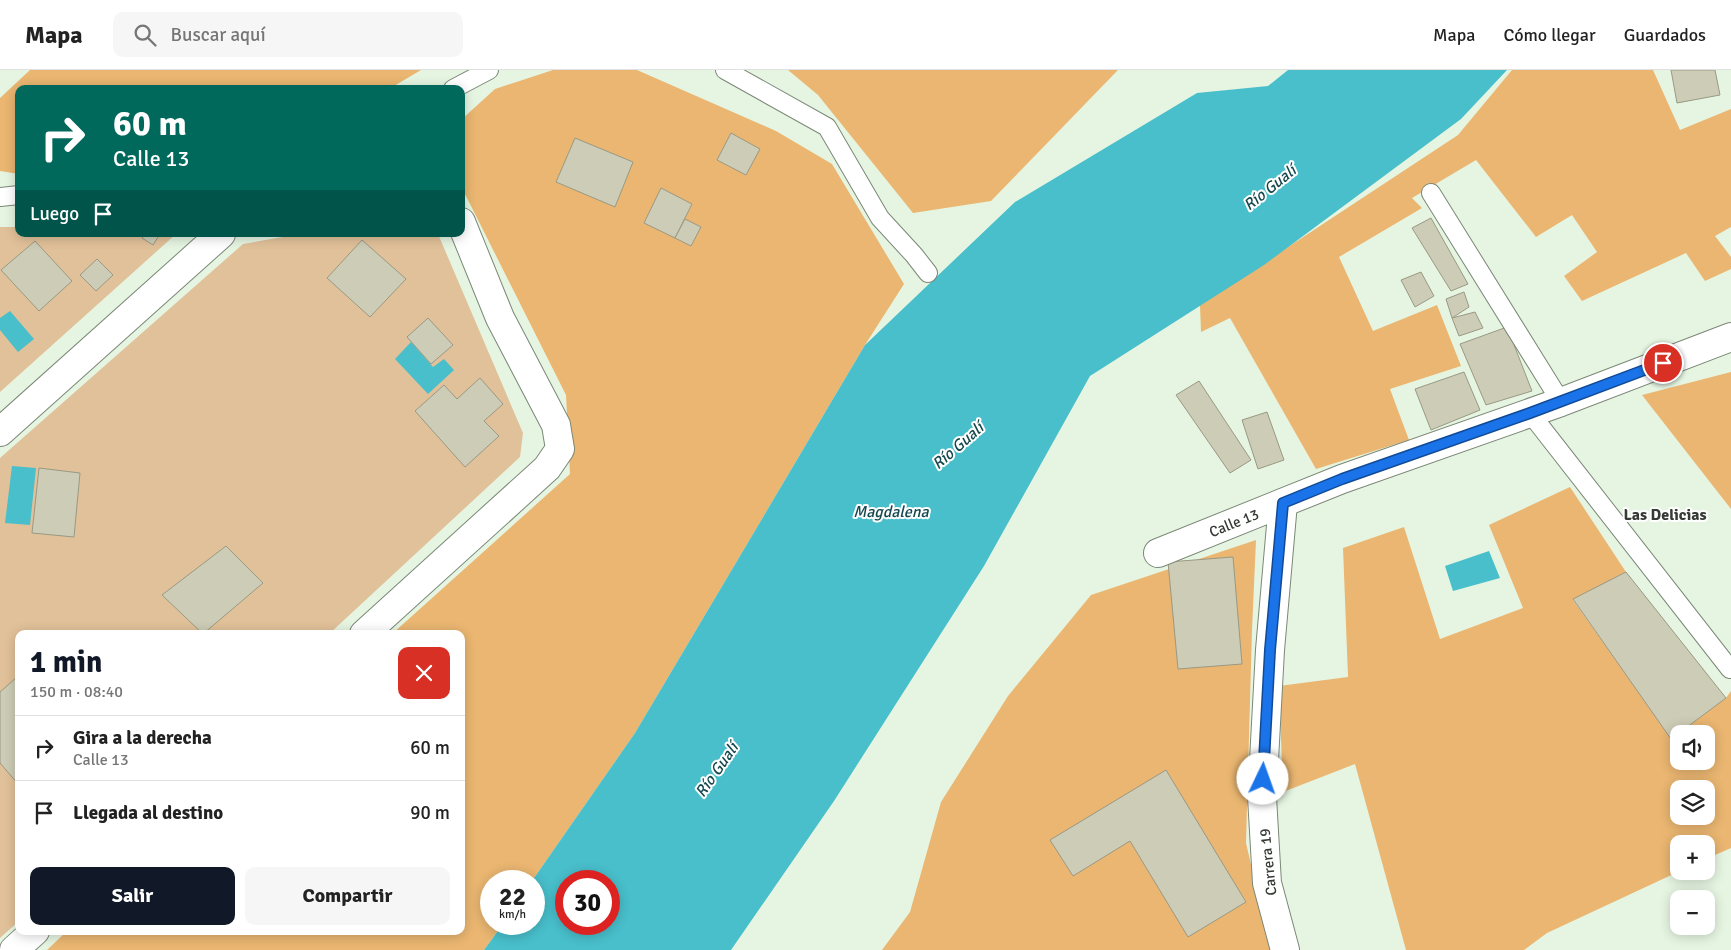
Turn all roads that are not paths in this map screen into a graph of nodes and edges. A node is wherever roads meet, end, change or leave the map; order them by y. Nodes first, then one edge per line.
1 (489, 70) edge
2 (725, 70) edge
3 (461, 85) edge
4 (1431, 193) dead end
5 (15, 195) edge
6 (0, 197) edge
7 (465, 232) edge
8 (218, 237) edge
9 (928, 274) dead end
10 (1731, 337) edge
11 (1561, 402) junction
12 (1530, 413) junction
13 (0, 432) edge
14 (1283, 503) junction
15 (1158, 553) dead end
16 (368, 630) edge
17 (1730, 669) edge
18 (31, 935) edge
19 (14, 950) edge
20 (1285, 950) edge

1 - 3 lane
2 - 9 lane
4 - 11 lane
5 - 6 lane
7 - 16 street
8 - 13 street
10 - 11 street, Calle 13
11 - 12 street, Calle 13
12 - 14 street, Calle 13
12 - 17 lane
14 - 15 street, Calle 13
14 - 20 street, Carrera 19
18 - 19 street

